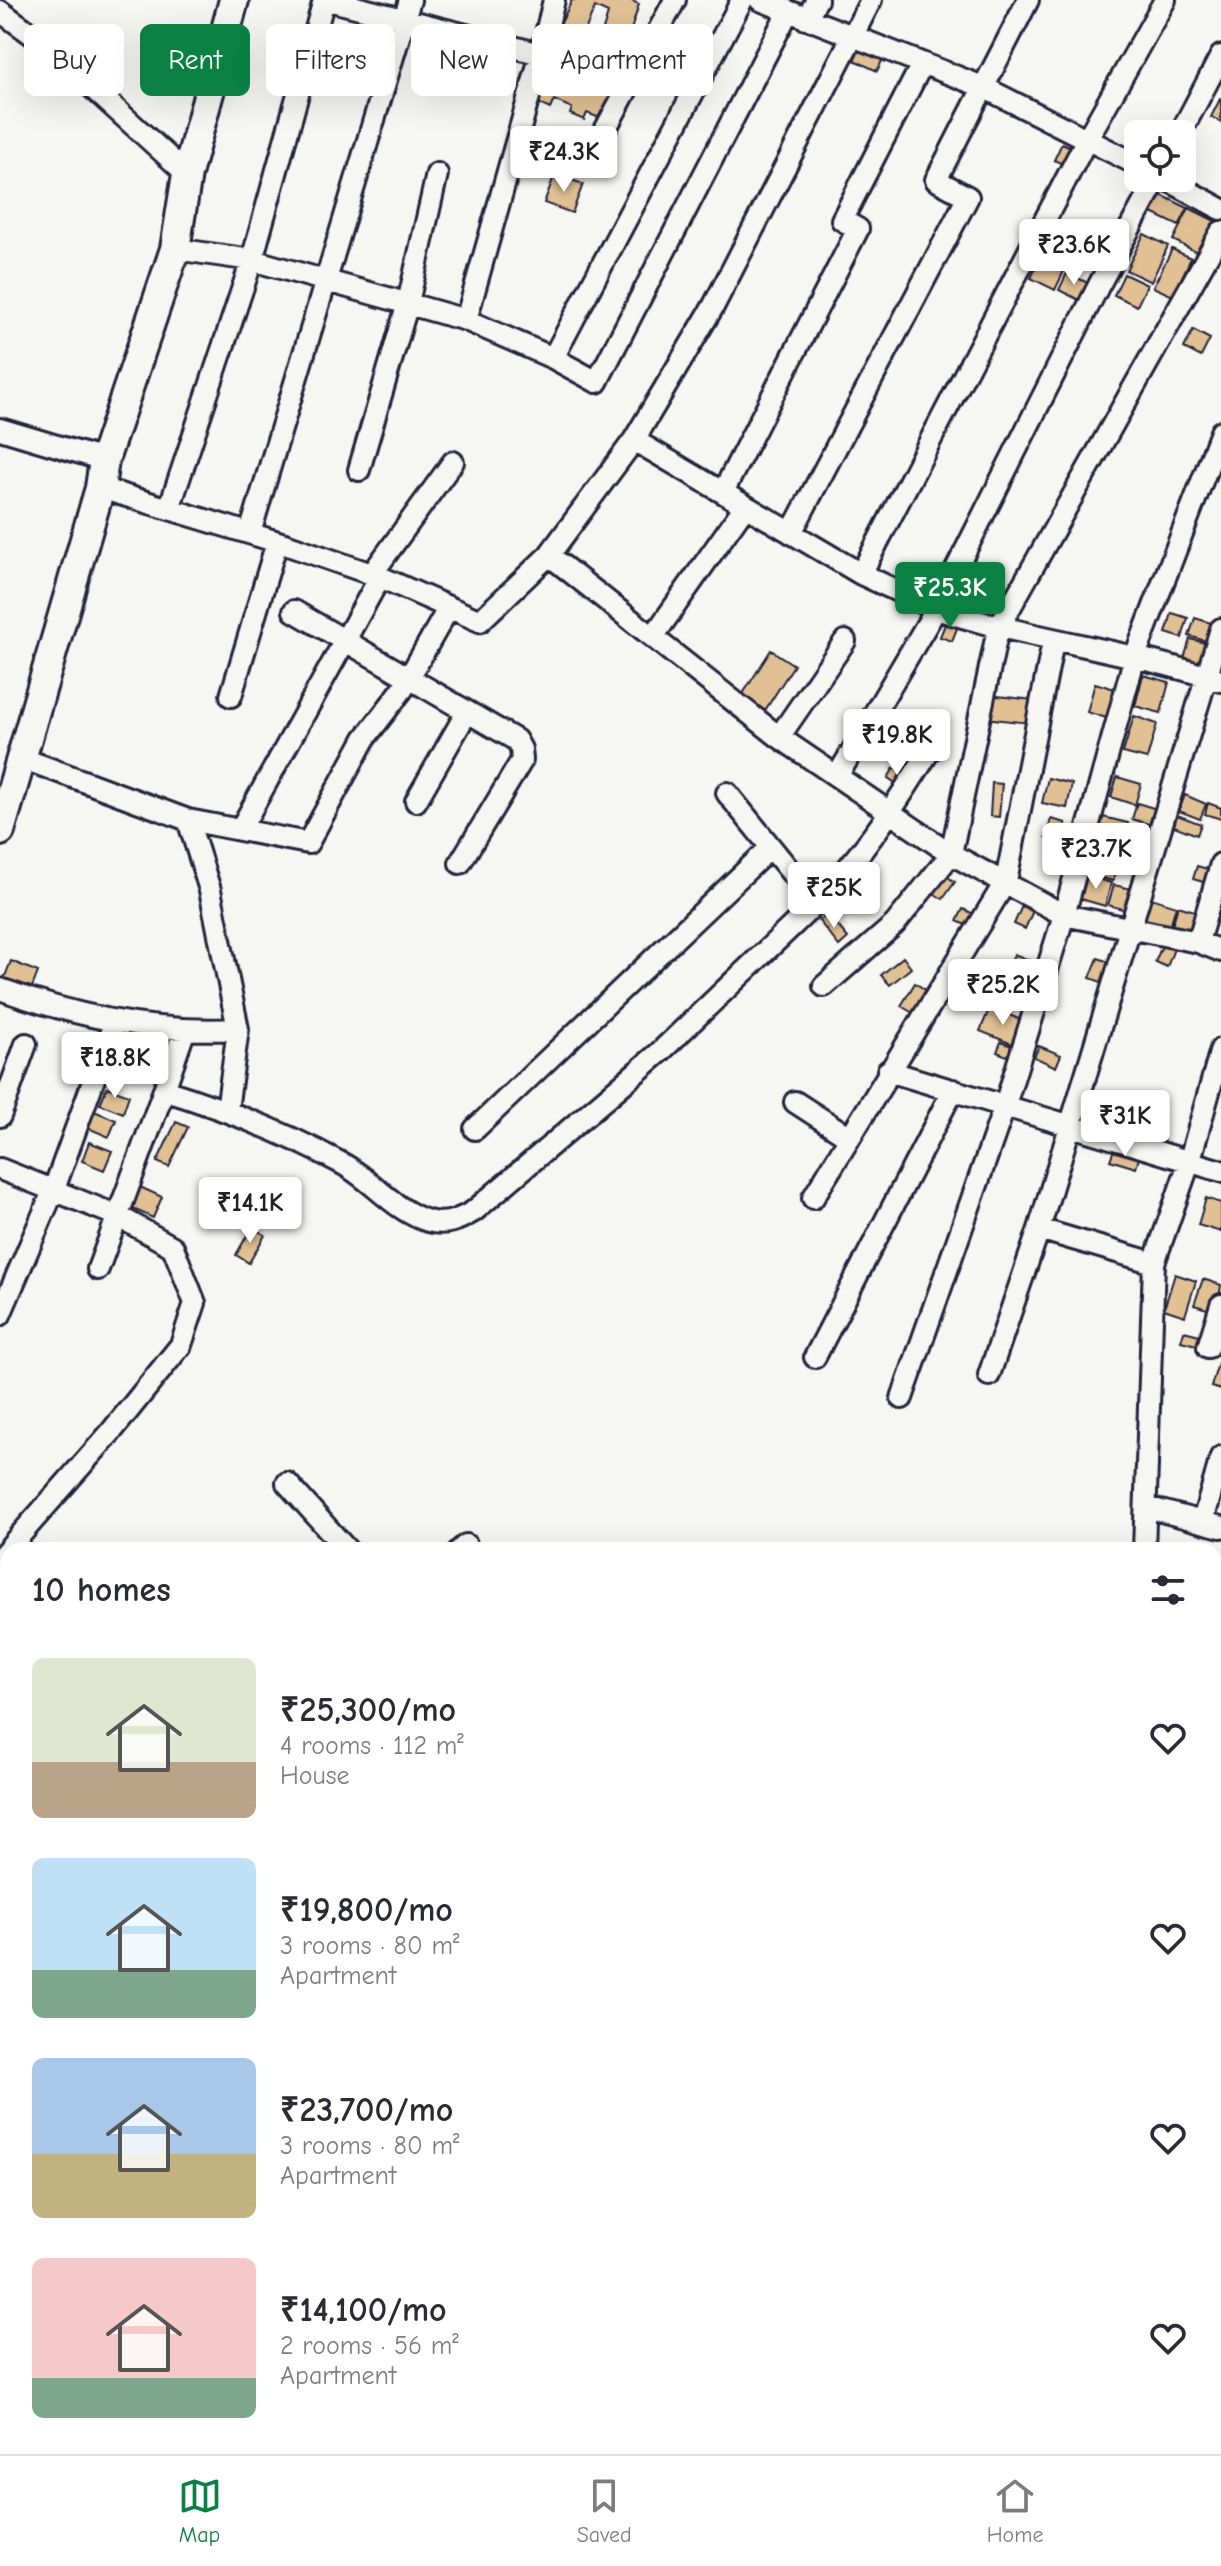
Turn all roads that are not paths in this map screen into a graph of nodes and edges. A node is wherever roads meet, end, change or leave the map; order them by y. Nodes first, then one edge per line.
1 (234, 0) edge
2 (326, 0) edge
3 (554, 0) edge
4 (675, 0) edge
5 (742, 0) edge
6 (760, 0) edge
7 (817, 0) edge
8 (871, 0) edge
9 (1028, 0) edge
10 (1165, 0) edge
11 (408, 10) edge
12 (0, 11) edge
13 (797, 16) junction
14 (548, 24) edge
15 (850, 37) junction
16 (532, 51) edge
17 (1221, 56) edge
18 (922, 64) junction
19 (532, 86) edge
20 (983, 87) junction
21 (1187, 120) edge
22 (605, 130) dead end
23 (1086, 141) junction
24 (1124, 159) edge
25 (187, 174) junction
26 (437, 174) dead end
27 (1149, 192) edge
28 (1190, 192) edge
29 (1221, 209) edge
30 (1221, 232) edge
31 (175, 249) junction
32 (252, 260) junction
33 (326, 279) junction
34 (408, 303) junction
35 (466, 320) junction
36 (553, 358) junction
37 (0, 429) edge
38 (1221, 432) edge
39 (634, 440) junction
40 (104, 460) junction
41 (453, 462) dead end
42 (359, 470) dead end
43 (100, 488) junction
44 (723, 492) junction
45 (745, 506) junction
46 (169, 509) junction
47 (250, 533) junction
48 (791, 533) junction
49 (277, 542) junction
50 (549, 555) junction
51 (861, 574) junction
52 (376, 576) junction
53 (448, 609) junction
54 (936, 609) junction
55 (294, 611) dead end
56 (998, 629) junction
57 (1221, 629) edge
58 (653, 637) junction
59 (845, 641) dead end
60 (347, 642) junction
61 (1053, 642) junction
62 (1135, 656) junction
63 (410, 678) junction
64 (1213, 678) edge
65 (231, 696) dead end
66 (467, 712) junction
67 (779, 737) junction
68 (931, 748) dead end
69 (24, 759) junction
70 (838, 775) junction
71 (727, 793) dead end
72 (416, 801) dead end
73 (891, 812) junction
74 (188, 820) junction
75 (240, 830) junction
76 (0, 831) edge
77 (770, 848) junction
78 (951, 854) junction
79 (460, 863) dead end
80 (1221, 864) edge
81 (1006, 881) junction
82 (816, 903) junction
83 (1064, 915) junction
84 (1133, 928) junction
85 (1198, 942) junction
86 (1221, 951) edge
87 (824, 986) dead end
88 (0, 989) edge
89 (115, 1021) junction
90 (238, 1029) junction
91 (184, 1032) junction
92 (26, 1044) dead end
93 (1221, 1049) edge
94 (888, 1071) junction
95 (164, 1090) junction
96 (953, 1090) junction
97 (795, 1102) dead end
98 (1005, 1105) junction
99 (227, 1110) junction
100 (0, 1116) edge
101 (1068, 1128) junction
102 (475, 1129) dead end
103 (849, 1137) junction
104 (1189, 1163) junction
105 (0, 1169) edge
106 (1221, 1171) edge
107 (54, 1189) junction
108 (813, 1198) dead end
109 (118, 1216) junction
110 (1039, 1229) junction
111 (1154, 1263) junction
112 (98, 1269) dead end
113 (1221, 1305) edge
114 (0, 1315) edge
115 (1208, 1347) dead end
116 (815, 1357) dead end
117 (989, 1375) dead end
118 (902, 1398) dead end
119 (1221, 1457) edge
120 (287, 1483) dead end
121 (1146, 1507) junction
122 (1212, 1524) edge
123 (14, 1542) edge
124 (340, 1542) edge
125 (1144, 1542) edge

1 - 25 street
2 - 11 street
2 - 32 street
3 - 14 street
4 - 22 street
5 - 36 street
6 - 13 street
7 - 13 street
8 - 15 street
9 - 20 street
10 - 23 street
11 - 16 street
11 - 33 street
12 - 25 street
13 - 15 street
13 - 36 street
15 - 18 street
15 - 39 street
17 - 21 street
18 - 20 street
18 - 44 street
19 - 35 street
20 - 23 street
20 - 48 street
23 - 24 street
23 - 51 street
25 - 31 street
26 - 34 street
27 - 54 street
28 - 29 street
30 - 56 street
31 - 32 street
31 - 40 street
32 - 33 street
32 - 46 street
33 - 34 street
33 - 47 street
34 - 35 street
34 - 42 street
35 - 36 street
37 - 40 street
38 - 62 street
39 - 44 street
39 - 50 street
40 - 43 street
41 - 52 street
43 - 46 street
43 - 69 street
44 - 45 street
45 - 48 street
45 - 58 street
46 - 47 street
47 - 49 street
48 - 51 street
49 - 52 street
49 - 65 street
50 - 53 street
50 - 58 street
51 - 54 street
52 - 53 street
52 - 60 street
53 - 63 street
54 - 56 street
54 - 70 street
55 - 60 street
56 - 61 street
56 - 78 street
57 - 64 street
58 - 67 street
59 - 67 street
60 - 63 street
60 - 75 street
61 - 62 street
61 - 81 street
62 - 64 street
62 - 83 street
63 - 66 street
63 - 75 street
64 - 84 street
66 - 72 street
66 - 79 street
67 - 70 street
68 - 73 street
69 - 74 street
69 - 76 street
70 - 73 street
71 - 77 street
73 - 78 street
73 - 82 street
74 - 75 street
74 - 90 street
77 - 82 street
77 - 102 street
78 - 81 street
78 - 87 street
80 - 85 street
81 - 83 street
81 - 94 street
82 - 99 street
83 - 84 street
83 - 98 street
84 - 85 street
84 - 101 street
85 - 86 street
88 - 89 street
89 - 91 street
89 - 107 street
90 - 91 street
90 - 99 street
91 - 95 street
92 - 100 street
93 - 104 street
94 - 96 street
94 - 103 street
95 - 99 street
95 - 109 street
96 - 98 street
96 - 116 street
97 - 103 street
98 - 101 street
98 - 118 street
101 - 104 street
101 - 110 street
103 - 108 street
104 - 106 street
104 - 111 street
105 - 107 street
107 - 109 street
107 - 114 street
109 - 112 street
109 - 123 street
110 - 111 street
110 - 117 street
111 - 121 street
113 - 115 street
119 - 122 street
120 - 124 street
121 - 122 street
121 - 125 street

